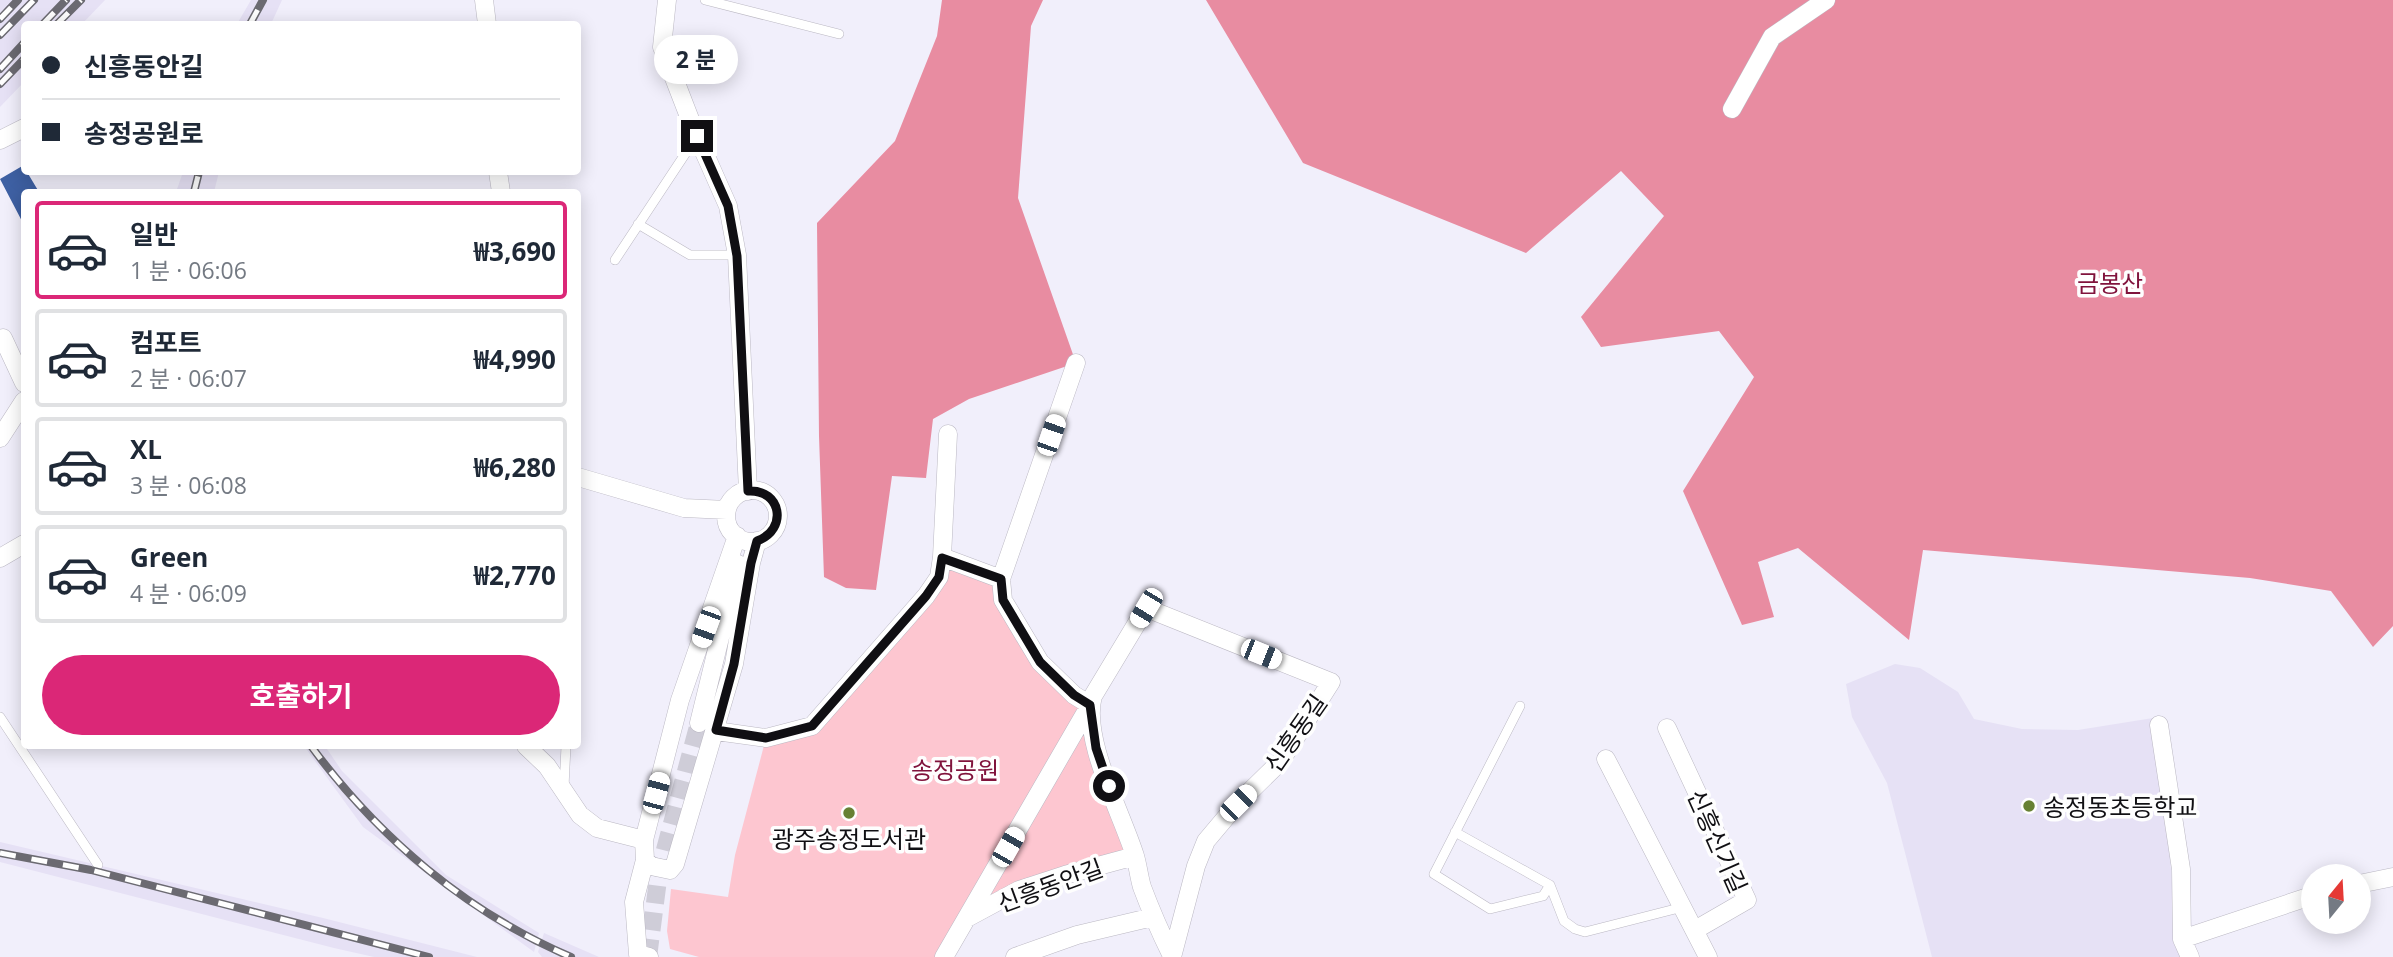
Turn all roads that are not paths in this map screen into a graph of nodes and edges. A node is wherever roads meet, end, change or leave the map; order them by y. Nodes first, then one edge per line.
1 (484, 0) edge
2 (667, 0) edge
3 (705, 0) edge
4 (1826, 0) edge
5 (487, 21) edge
6 (839, 34) dead end
7 (1732, 109) dead end
8 (21, 130) edge
9 (697, 136) junction
10 (0, 140) edge
11 (638, 224) junction
12 (737, 256) junction
13 (615, 260) dead end
14 (0, 339) edge
15 (1076, 363) dead end
16 (21, 377) edge
17 (21, 406) edge
18 (947, 434) dead end
19 (0, 438) edge
20 (581, 478) edge
21 (748, 491) junction
22 (727, 510) junction
23 (746, 539) junction
24 (21, 546) edge
25 (0, 558) edge
26 (942, 558) junction
27 (1001, 579) junction
28 (1090, 705) junction
29 (1521, 706) dead end
30 (0, 717) edge
31 (2159, 725) dead end
32 (707, 727) junction
33 (1667, 729) dead end
34 (21, 749) edge
35 (21, 749) edge
36 (530, 749) edge
37 (566, 749) edge
38 (1606, 759) dead end
39 (564, 788) junction
40 (1455, 832) junction
41 (643, 840) junction
42 (1135, 856) junction
43 (645, 860) junction
44 (98, 865) dead end
45 (2393, 877) edge
46 (2371, 882) edge
47 (1550, 885) junction
48 (2301, 898) edge
49 (1683, 907) junction
50 (1153, 917) junction
51 (967, 918) junction
52 (1695, 930) junction
53 (2182, 939) junction
54 (649, 957) edge
55 (944, 957) edge
56 (1015, 957) edge
57 (1172, 957) edge
58 (1708, 957) edge
59 (2190, 957) edge

1 - 5 street
2 - 9 street
3 - 6 lane
4 - 7 street
8 - 10 street
9 - 11 lane
9 - 12 street
11 - 12 lane
11 - 13 lane
12 - 21 street
14 - 16 street
15 - 27 street
17 - 19 street
18 - 26 street
20 - 22 street
21 - 22 street
21 - 23 street
22 - 23 street
23 - 32 street
23 - 41 street
24 - 25 street
26 - 27 street
26 - 32 street
27 - 28 street
28 - 42 street, 신흥동안길
28 - 51 street
28 - 57 street, 신흥동길
29 - 40 lane
30 - 34 lane
31 - 53 street
32 - 43 street
33 - 52 street, 신흥신기길
35 - 44 lane
36 - 39 street
37 - 39 lane
38 - 49 street
39 - 41 street
40 - 47 lane
40 - 47 lane
41 - 43 street
42 - 50 street, 신흥동안길
42 - 51 street, 신흥동안길
43 - 54 street
45 - 46 street
47 - 49 lane
48 - 53 street
49 - 52 street
50 - 56 street
50 - 57 street, 신흥동안길
51 - 55 street
52 - 58 street
53 - 59 street

